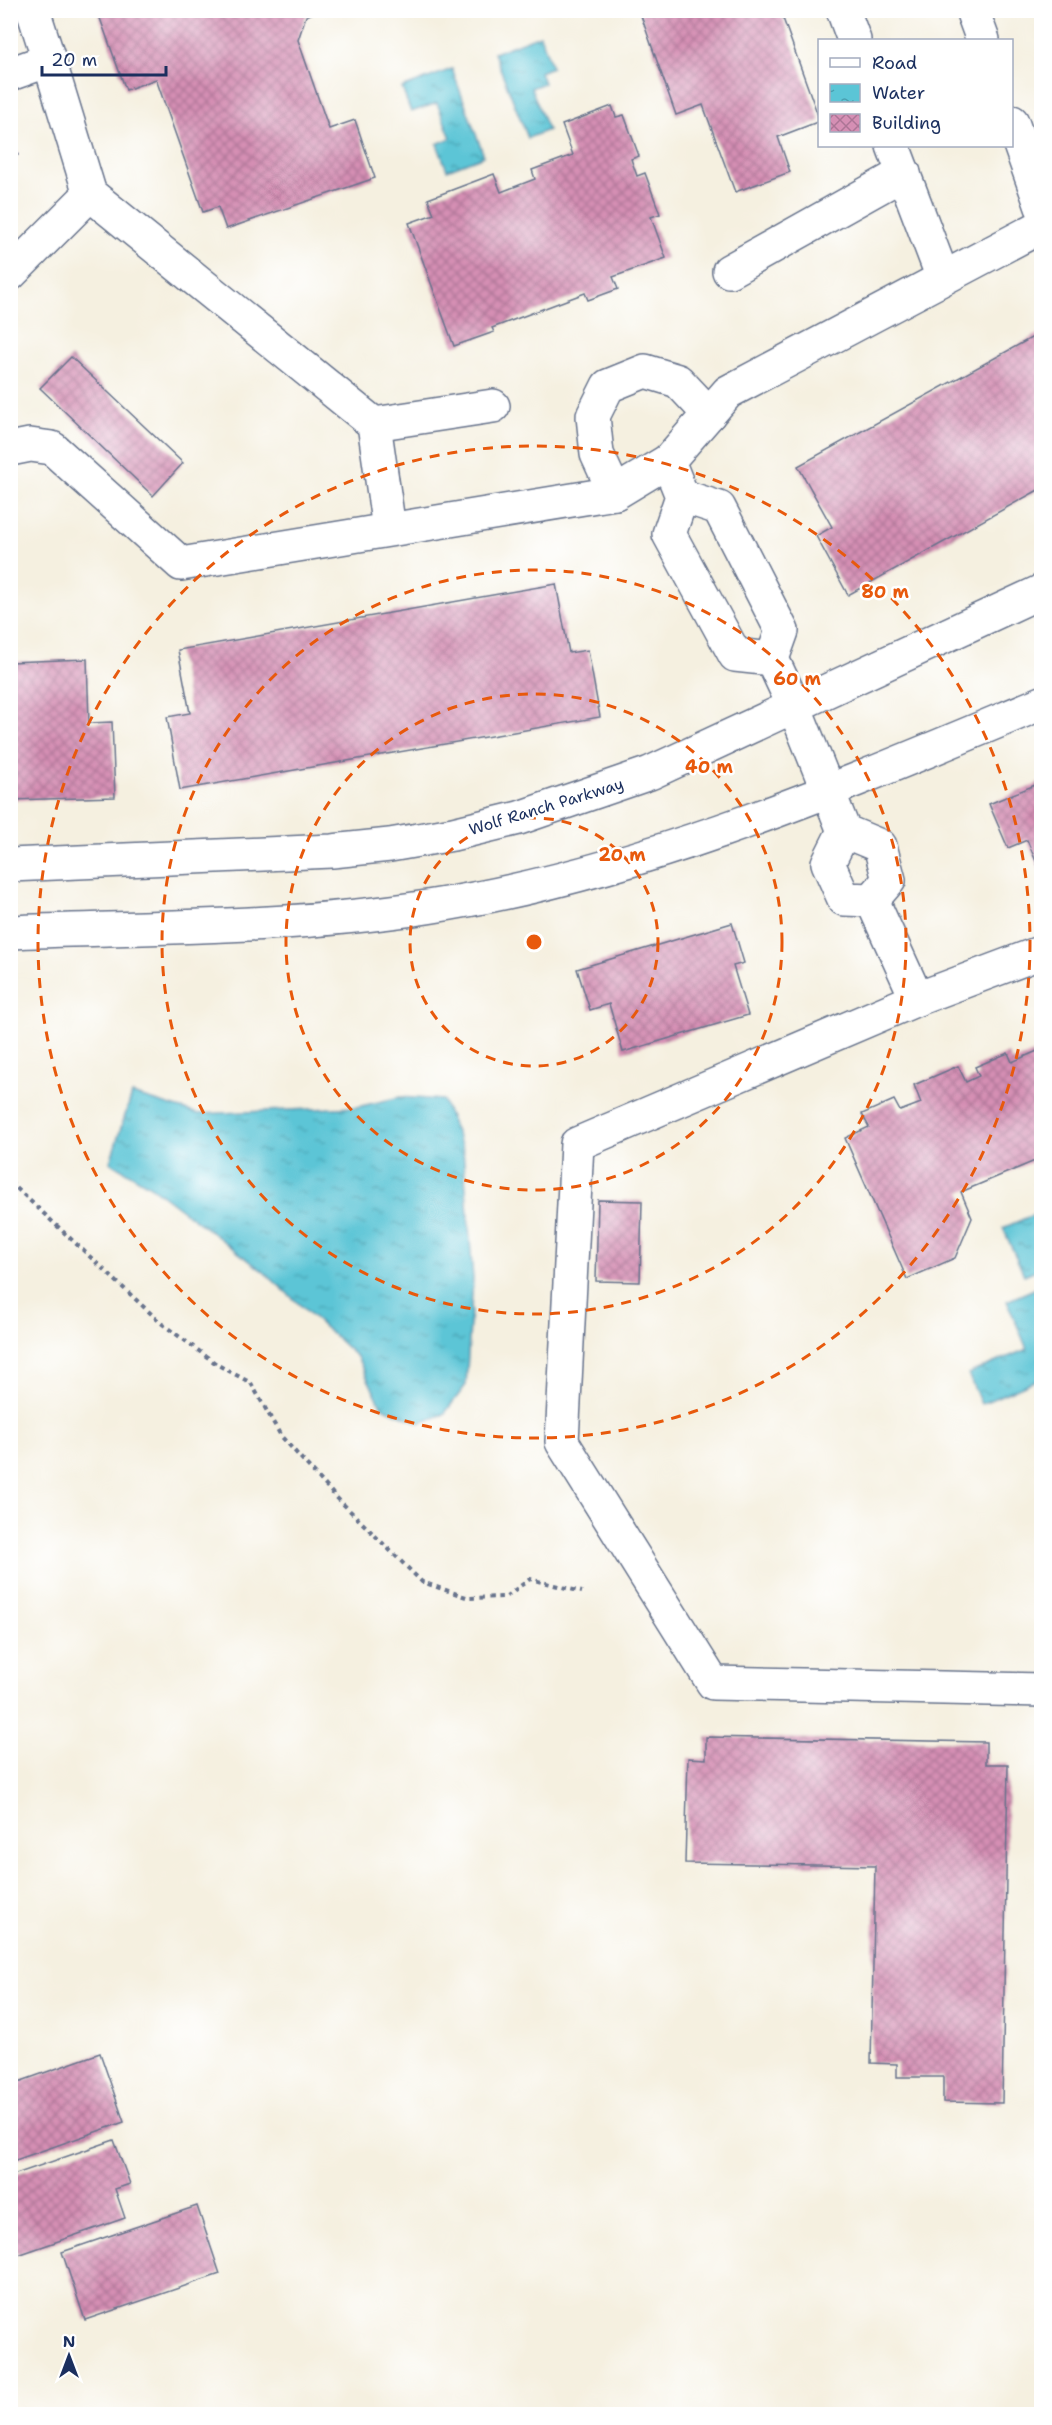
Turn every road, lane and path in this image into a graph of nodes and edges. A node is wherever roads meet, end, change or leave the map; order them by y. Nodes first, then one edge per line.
1 (33, 10) edge
2 (843, 10) edge
3 (972, 10) edge
4 (854, 39) edge
5 (982, 39) edge
6 (49, 60) junction
7 (10, 74) edge
8 (1013, 128) edge
9 (899, 159) edge
10 (90, 194) junction
11 (1041, 207) edge
12 (1041, 226) edge
13 (729, 271) dead end
14 (10, 274) edge
15 (943, 278) junction
16 (493, 406) dead end
17 (709, 414) junction
18 (374, 423) junction
19 (10, 449) edge
20 (668, 461) junction
21 (615, 493) junction
22 (682, 496) junction
23 (389, 530) junction
24 (1041, 591) edge
25 (772, 659) junction
26 (1041, 703) edge
27 (794, 706) junction
28 (829, 792) junction
29 (844, 831) junction
30 (10, 865) edge
31 (872, 900) junction
32 (10, 932) edge
33 (1041, 952) edge
34 (917, 999) junction
35 (10, 1182) edge
36 (582, 1592) dead end
37 (1041, 1690) edge

1 - 6 street
2 - 4 street
3 - 5 street
6 - 7 street
6 - 10 street
8 - 11 street
9 - 13 street
9 - 15 street
10 - 14 street
10 - 18 street
12 - 15 street
15 - 17 street
16 - 18 street
17 - 20 street
17 - 21 street
18 - 23 street
19 - 23 street
20 - 21 street
20 - 22 street
21 - 23 street
22 - 25 street
22 - 25 street
24 - 27 street, Wolf Ranch Parkway
25 - 27 street
26 - 28 street
27 - 28 street
27 - 30 street, Wolf Ranch Parkway
28 - 29 street
28 - 32 street
29 - 31 street
29 - 31 street
31 - 34 street
33 - 34 street
34 - 37 street
35 - 36 path

